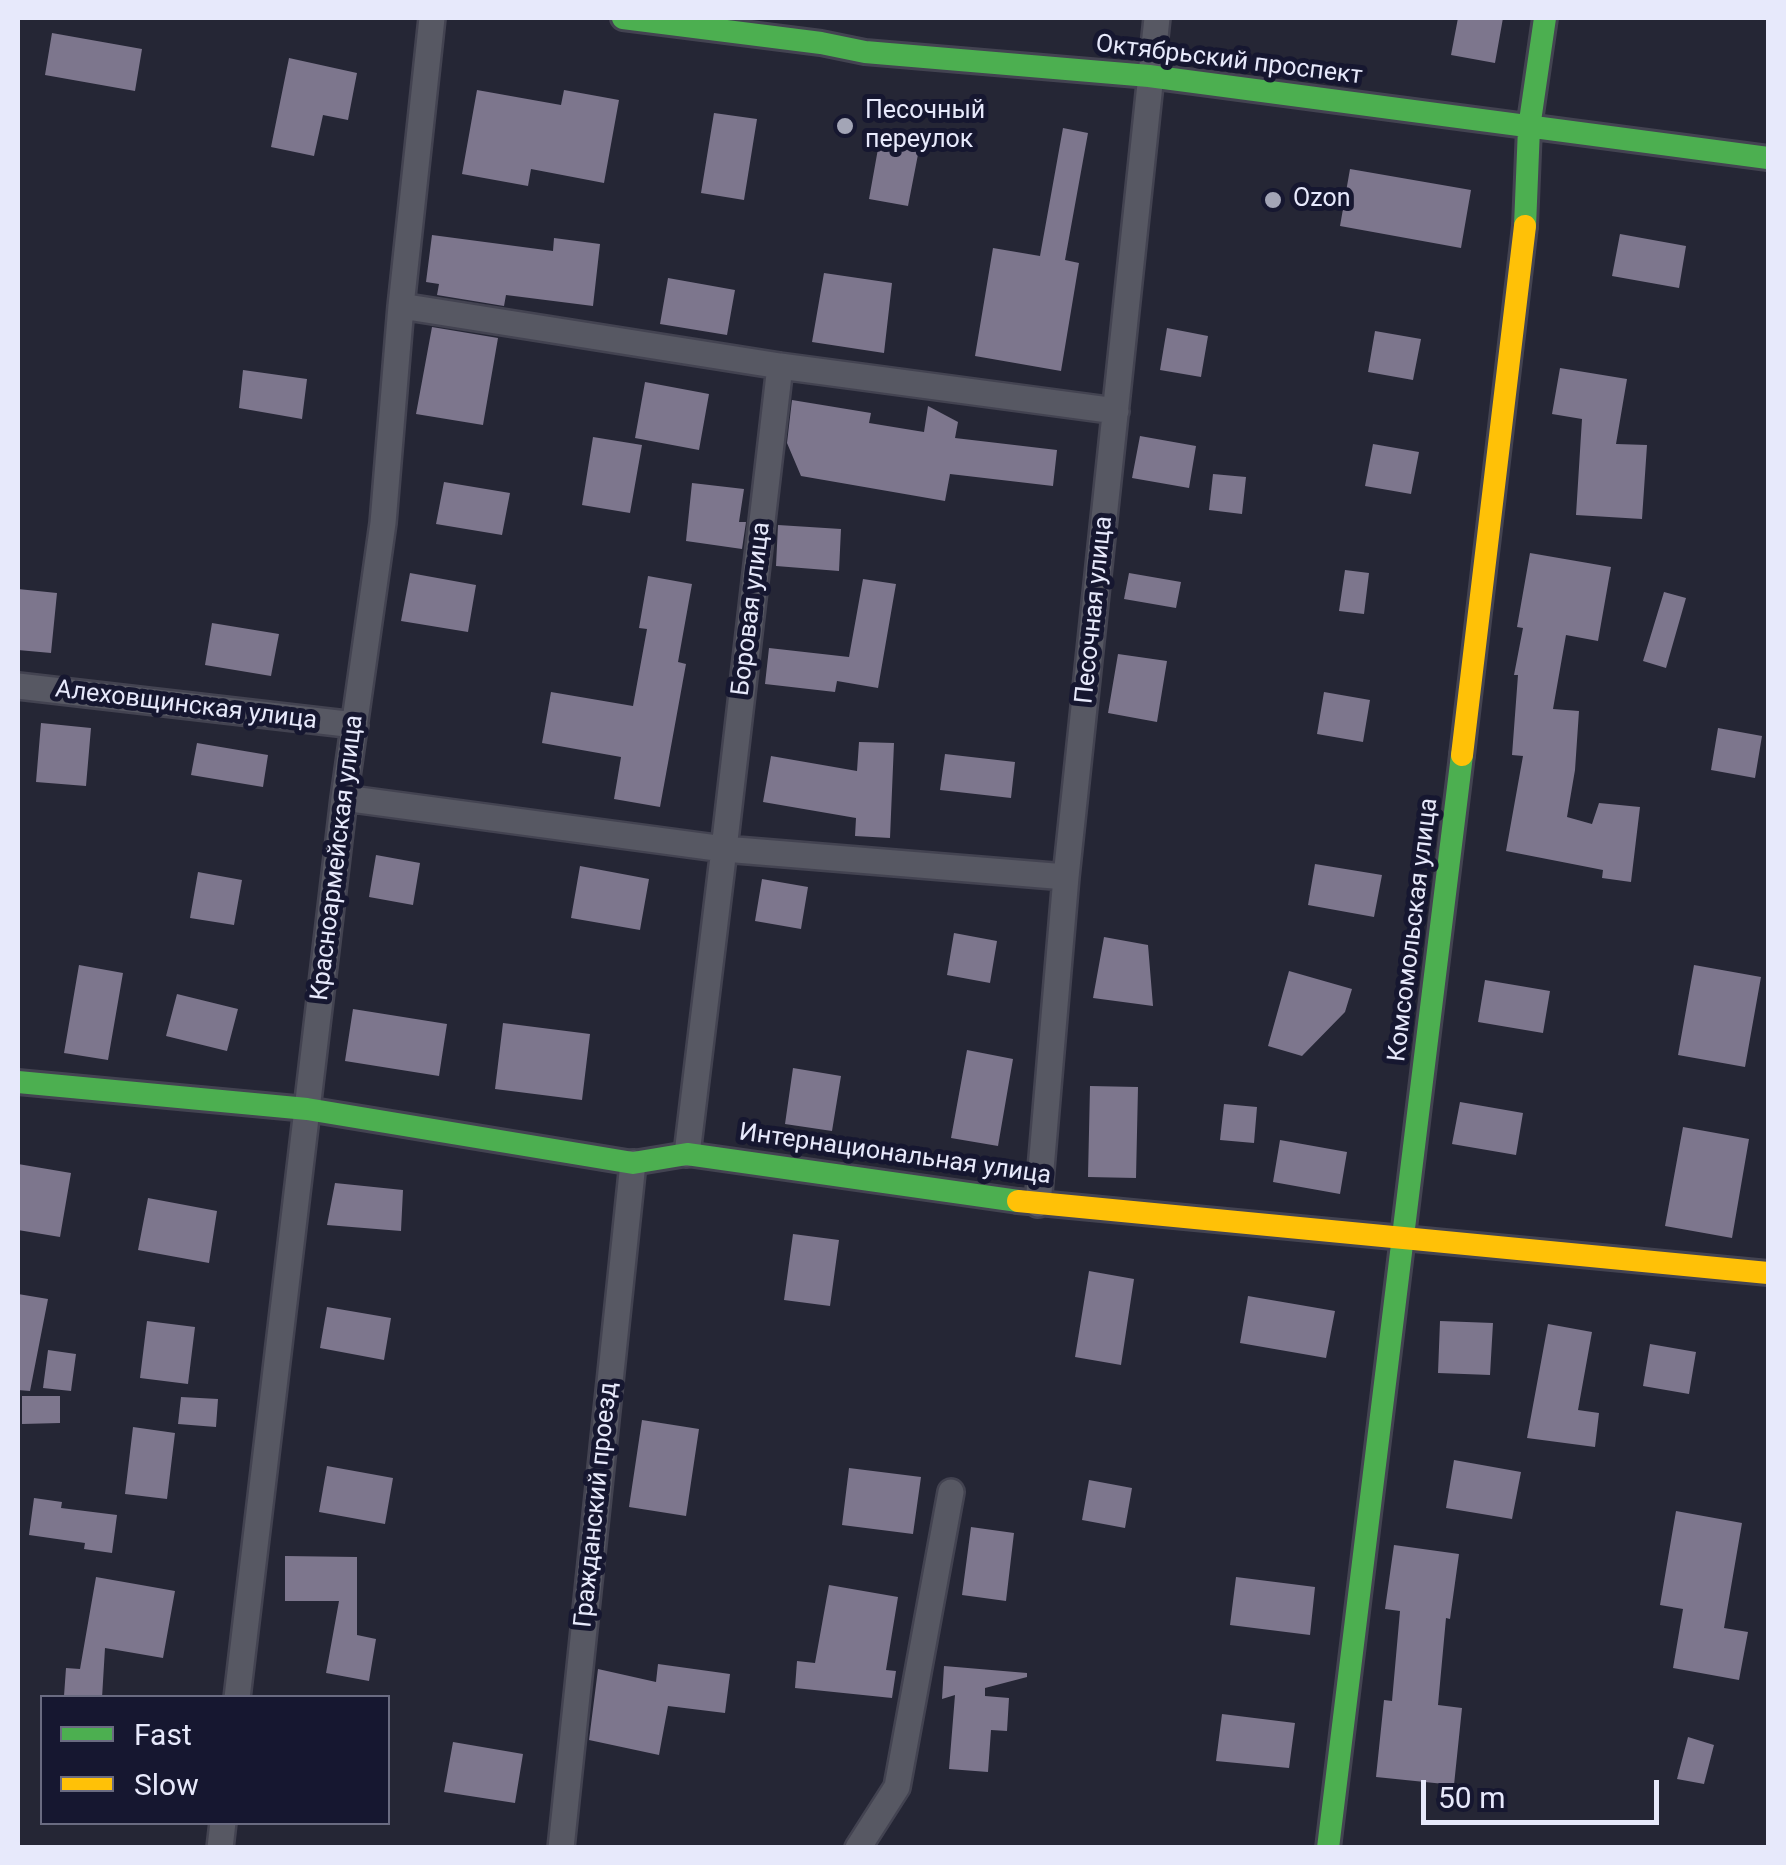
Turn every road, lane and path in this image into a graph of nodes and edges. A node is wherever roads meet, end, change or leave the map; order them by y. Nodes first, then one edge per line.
1 (432, 18) edge
2 (622, 18) edge
3 (1158, 18) edge
4 (1545, 18) edge
5 (822, 30) edge
6 (1149, 76) junction
7 (1529, 128) junction
8 (1768, 158) edge
9 (401, 306) junction
10 (780, 366) junction
11 (1116, 411) junction
12 (18, 686) edge
13 (354, 725) junction
14 (344, 798) junction
15 (724, 849) junction
16 (1066, 877) junction
17 (18, 1082) edge
18 (307, 1109) junction
19 (687, 1154) junction
20 (634, 1164) junction
21 (1038, 1204) junction
22 (1405, 1239) junction
23 (1768, 1273) edge
24 (950, 1492) dead end
25 (238, 1695) edge
26 (561, 1848) edge
27 (858, 1848) edge
28 (1328, 1848) edge

1 - 9 street, Красноармейская улица
2 - 5 street, Октябрьский проспект
3 - 6 street, Песочная улица
4 - 7 street, Комсомольская улица
5 - 6 street, Октябрьский проспект
6 - 7 street, Октябрьский проспект
6 - 11 street, Песочная улица
7 - 8 street, Октябрьский проспект
7 - 22 street, Комсомольская улица
9 - 10 street
9 - 13 street, Красноармейская улица
10 - 11 street
10 - 15 street, Боровая улица
11 - 16 street, Песочная улица
12 - 13 street, Алеховщинская улица
13 - 14 street, Красноармейская улица
14 - 15 street
14 - 18 street, Красноармейская улица
15 - 16 street
15 - 19 street, Боровая улица
16 - 21 street, Песочная улица
17 - 18 street, Интернациональная улица
18 - 20 street, Интернациональная улица
18 - 25 street, Красноармейская улица
19 - 20 street, Интернациональная улица
19 - 21 street, Интернациональная улица
20 - 26 street, Гражданский проезд
21 - 22 street, Интернациональная улица
22 - 23 street, Интернациональная улица
22 - 28 street, Комсомольская улица
24 - 27 street

